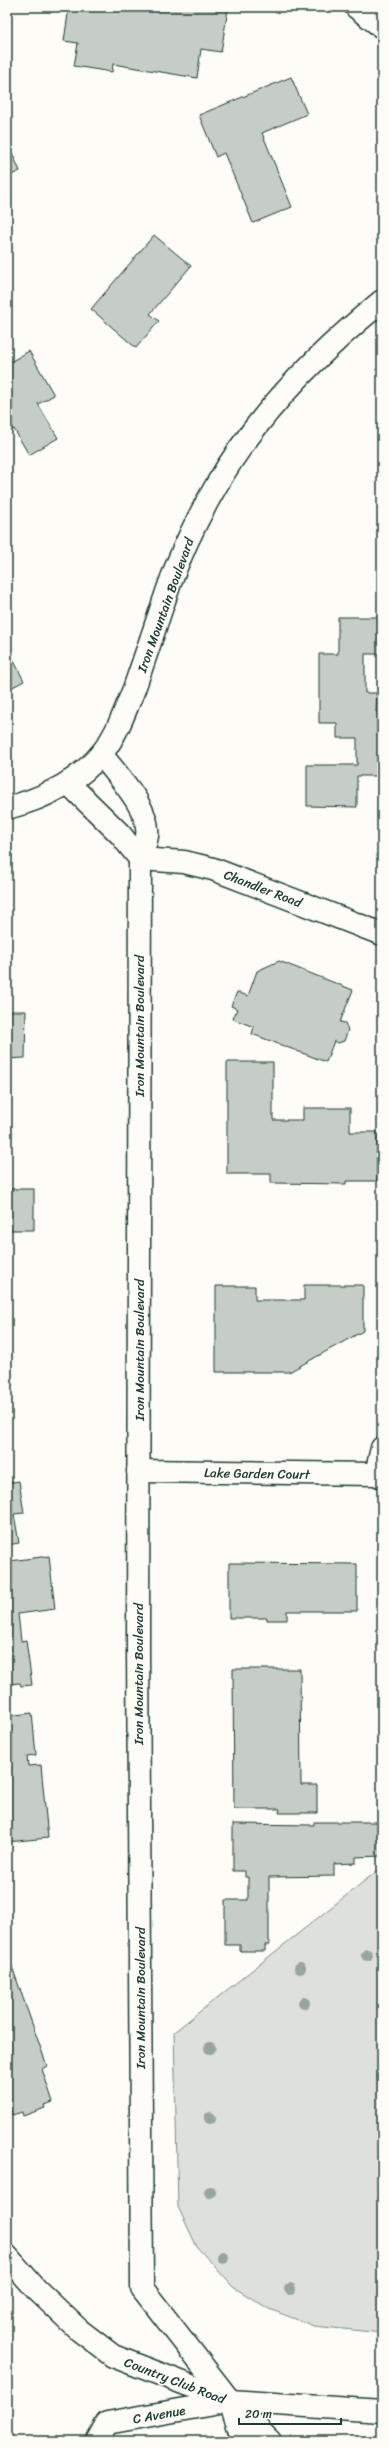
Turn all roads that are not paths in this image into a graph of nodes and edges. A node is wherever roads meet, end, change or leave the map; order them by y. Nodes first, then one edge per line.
1 (356, 7) edge
2 (382, 27) edge
3 (382, 301) edge
4 (101, 754) junction
5 (68, 783) junction
6 (7, 808) edge
7 (140, 859) junction
8 (382, 934) edge
9 (382, 1448) edge
10 (138, 1471) junction
11 (379, 1475) edge
12 (7, 2256) edge
13 (230, 2401) junction
14 (382, 2411) edge
15 (97, 2441) edge
16 (243, 2441) edge
17 (270, 2441) edge

1 - 2 street
3 - 4 street, Iron Mountain Boulevard
4 - 5 street, Iron Mountain Boulevard
4 - 7 street, Iron Mountain Boulevard
5 - 6 street
5 - 7 street
7 - 8 street, Chandler Road
7 - 10 street, Iron Mountain Boulevard
9 - 11 street, Lake Garden Court
10 - 11 street, Lake Garden Court
10 - 13 street, Iron Mountain Boulevard
12 - 13 street, Country Club Road
13 - 14 street, Country Club Road
13 - 15 street, C Avenue
13 - 16 street
13 - 17 street, Iron Mountain Boulevard

